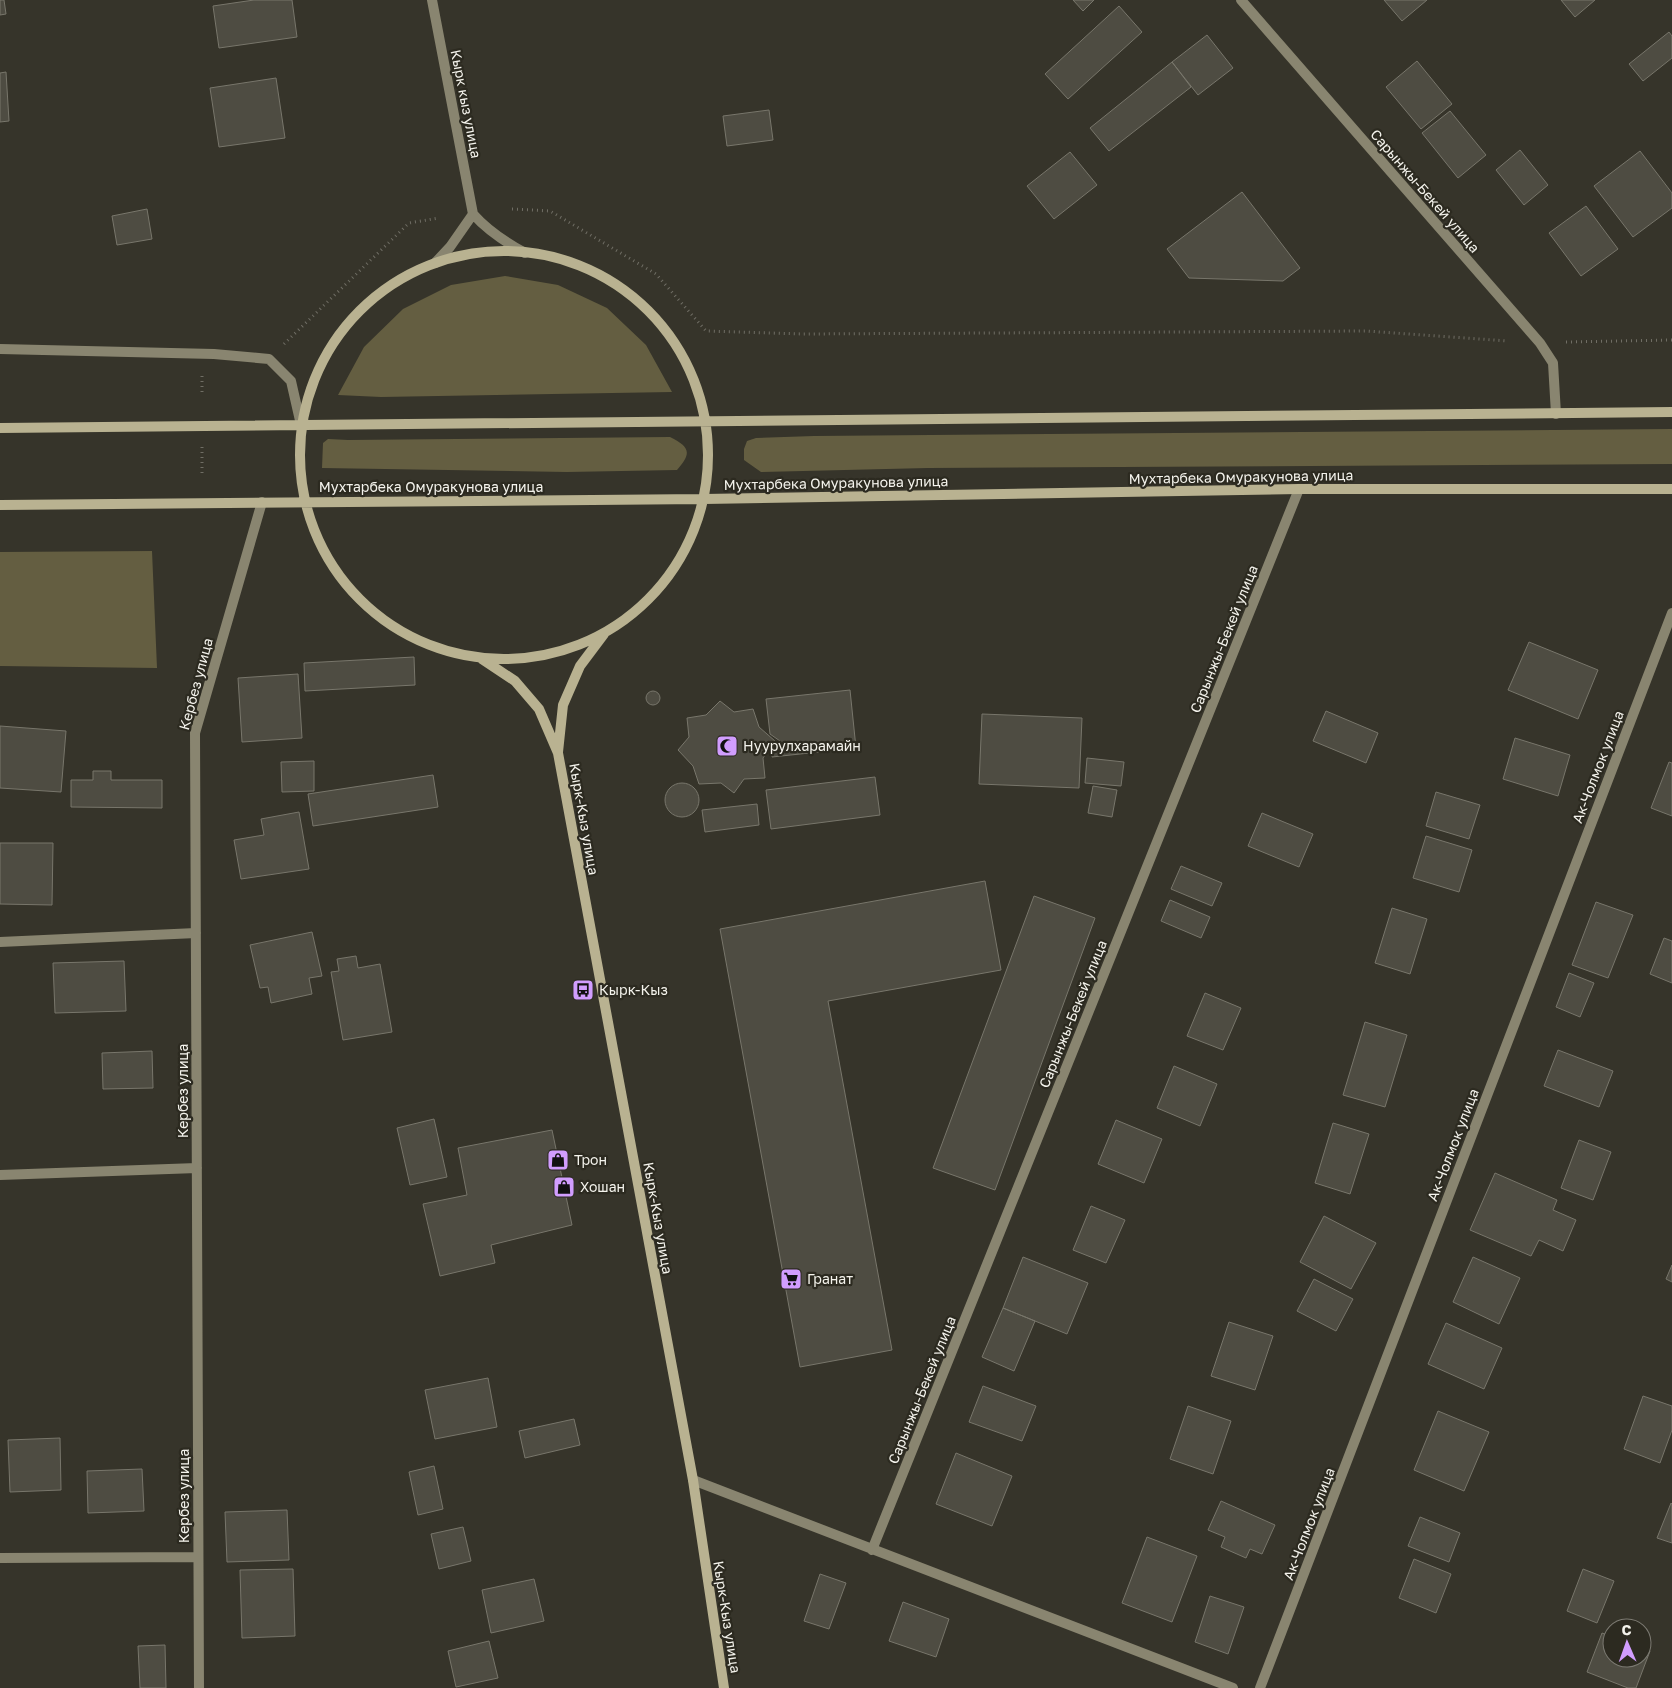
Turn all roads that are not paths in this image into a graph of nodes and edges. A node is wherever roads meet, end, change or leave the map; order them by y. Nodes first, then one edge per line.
1 (432, 0) edge
2 (1241, 0) edge
3 (473, 214) junction
4 (525, 254) junction
5 (435, 263) junction
6 (0, 349) edge
7 (1672, 412) edge
8 (1556, 414) junction
9 (706, 423) junction
10 (301, 425) junction
11 (0, 428) edge
12 (1299, 489) junction
13 (1672, 489) edge
14 (704, 498) junction
15 (304, 501) junction
16 (262, 502) junction
17 (0, 505) edge
18 (1672, 613) edge
19 (607, 630) junction
20 (480, 657) junction
21 (558, 753) junction
22 (196, 933) junction
23 (0, 942) edge
24 (197, 1168) junction
25 (0, 1175) edge
26 (693, 1480) junction
27 (872, 1550) junction
28 (0, 1558) edge
29 (198, 1558) junction
30 (199, 1688) edge
31 (724, 1688) edge
32 (1233, 1688) edge
33 (1260, 1688) edge

1 - 3 street, Кырк кыз улица
2 - 8 street, Сарынжы-Бекей улица
3 - 4 street
3 - 5 street
4 - 5 main road
4 - 9 main road
5 - 10 main road
6 - 10 street
7 - 8 main road
8 - 9 main road
9 - 10 main road
9 - 14 main road
10 - 11 main road
10 - 15 main road
12 - 13 main road, Мухтарбека Омуракунова улица
12 - 14 main road, Мухтарбека Омуракунова улица
12 - 27 street, Сарынжы-Бекей улица
14 - 15 main road, Мухтарбека Омуракунова улица
14 - 19 main road
15 - 16 main road, Мухтарбека Омуракунова улица
15 - 20 main road
16 - 17 main road, Мухтарбека Омуракунова улица
16 - 22 street, Кербез улица
18 - 33 street, Ак-Чолмок улица
19 - 20 main road
19 - 21 main road, Кырк-Кыз улица
20 - 21 main road, Кырк-Кыз улица
21 - 26 main road, Кырк-Кыз улица
22 - 23 street
22 - 24 street, Кербез улица
24 - 25 street
24 - 29 street, Кербез улица
26 - 27 street
26 - 31 main road, Кырк-Кыз улица
27 - 32 street
28 - 29 street
29 - 30 street, Кербез улица

